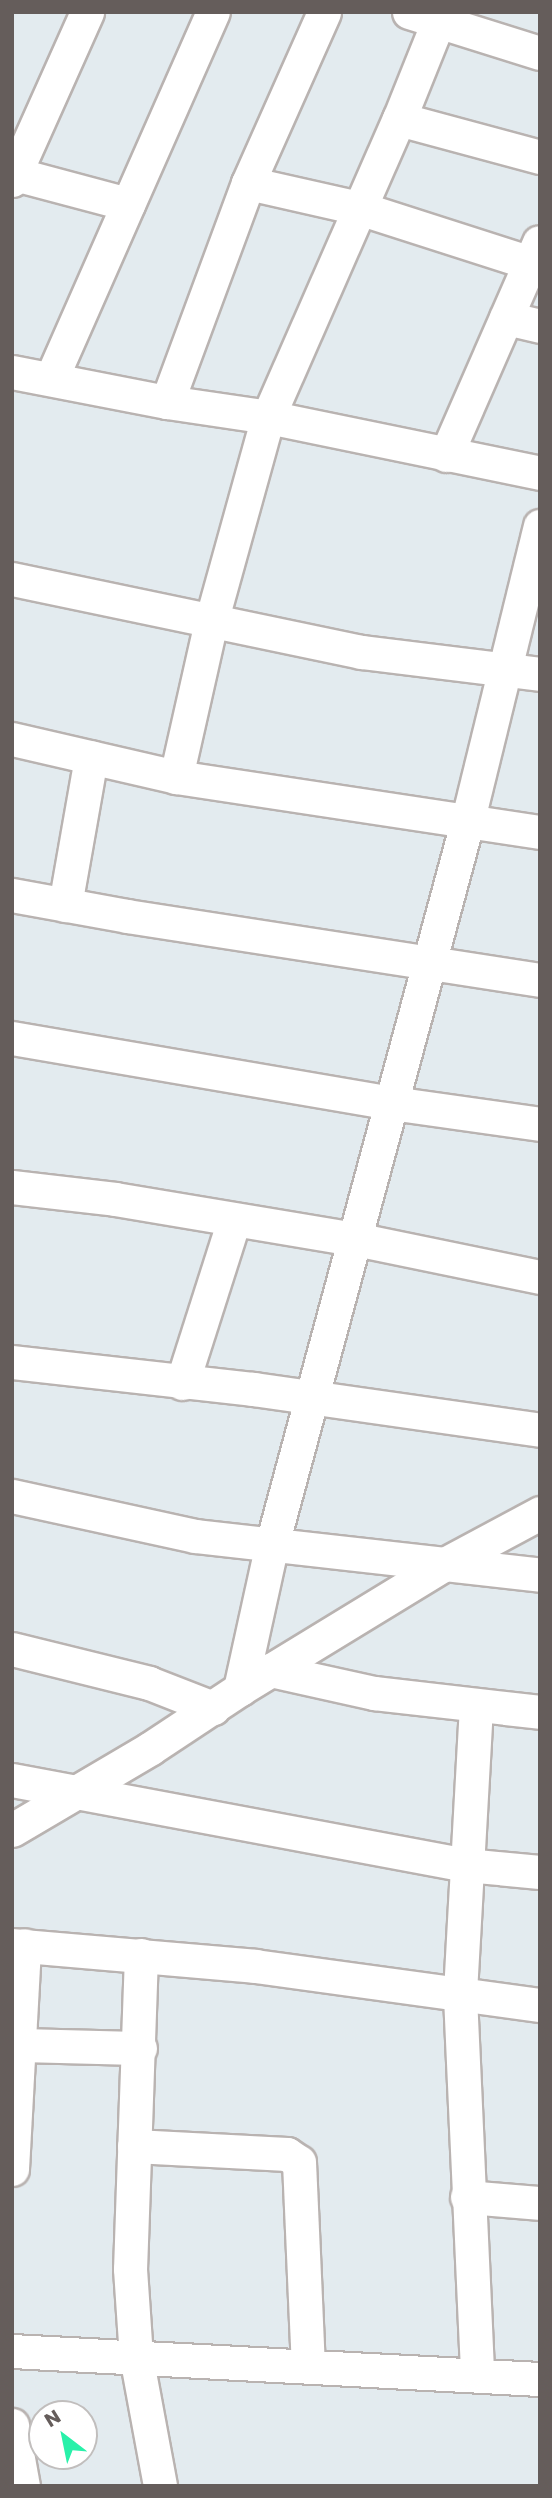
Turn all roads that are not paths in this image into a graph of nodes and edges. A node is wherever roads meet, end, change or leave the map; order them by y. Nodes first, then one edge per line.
1 (88, 12) edge
2 (214, 12) edge
3 (324, 12) edge
4 (429, 15) edge
5 (540, 53) edge
6 (399, 119) junction
7 (540, 157) edge
8 (14, 177) edge
9 (248, 183) junction
10 (128, 204) junction
11 (359, 208) junction
12 (537, 257) edge
13 (506, 318) junction
14 (540, 326) edge
15 (12, 372) edge
16 (51, 379) junction
17 (167, 402) junction
18 (268, 417) junction
19 (446, 455) junction
20 (540, 473) edge
21 (540, 526) edge
22 (12, 579) edge
23 (211, 622) junction
24 (503, 668) junction
25 (540, 674) edge
26 (12, 739) edge
27 (91, 757) junction
28 (176, 777) junction
29 (467, 823) junction
30 (540, 832) edge
31 (12, 895) edge
32 (65, 905) junction
33 (429, 965) junction
34 (540, 980) edge
35 (12, 1038) edge
36 (391, 1103) junction
37 (540, 1124) edge
38 (12, 1186) edge
39 (234, 1220) junction
40 (355, 1239) junction
41 (540, 1277) edge
42 (12, 1362) edge
43 (182, 1383) junction
44 (311, 1398) junction
45 (540, 1430) edge
46 (12, 1496) edge
47 (540, 1513) edge
48 (272, 1544) junction
49 (443, 1565) junction
50 (540, 1575) edge
51 (12, 1649) edge
52 (270, 1670) junction
53 (240, 1689) junction
54 (476, 1706) junction
55 (213, 1707) junction
56 (540, 1712) edge
57 (12, 1780) edge
58 (74, 1793) junction
59 (12, 1830) edge
60 (466, 1865) junction
61 (540, 1872) edge
62 (18, 1945) edge
63 (141, 1955) junction
64 (460, 1996) junction
65 (540, 2006) edge
66 (19, 2045) junction
67 (140, 2048) junction
68 (14, 2108) edge
69 (134, 2146) junction
70 (12, 2169) edge
71 (467, 2197) junction
72 (540, 2203) edge
73 (12, 2351) edge
74 (136, 2357) junction
75 (308, 2365) junction
76 (477, 2374) junction
77 (540, 2379) edge
78 (12, 2425) edge
79 (23, 2486) edge
80 (160, 2486) edge

1 - 8 street
2 - 10 street
3 - 9 street
4 - 5 street
4 - 6 street
6 - 7 street
6 - 11 street
8 - 10 street
9 - 11 street
9 - 17 street
10 - 16 street
11 - 12 street
11 - 18 street
12 - 13 street
13 - 14 street
13 - 19 street
15 - 16 street
16 - 17 street
17 - 18 street
18 - 19 street
18 - 23 street
19 - 20 street
21 - 24 street
22 - 23 street
23 - 24 street
23 - 28 street
24 - 25 street
24 - 29 street
26 - 27 street
27 - 28 street
27 - 32 street
28 - 29 street
29 - 30 street
29 - 33 street
31 - 32 street
32 - 33 street
33 - 34 street
33 - 36 street
35 - 36 street
36 - 37 street
36 - 40 street
38 - 39 street
39 - 40 street
39 - 43 street
40 - 41 street
40 - 44 street
42 - 43 street
43 - 44 street
44 - 45 street
44 - 48 street
46 - 48 street
47 - 49 street
48 - 49 street
48 - 53 street
49 - 50 street
49 - 52 street
51 - 55 street
52 - 53 street
52 - 54 street
53 - 55 street
54 - 56 street
54 - 60 street
55 - 58 street
57 - 58 street
58 - 59 street
58 - 60 street
60 - 61 street
60 - 64 street
62 - 63 street
62 - 66 street
63 - 64 street
63 - 67 street
64 - 65 street
64 - 71 street
66 - 67 street
66 - 68 street
67 - 69 street
68 - 70 street
69 - 74 street
69 - 75 street
71 - 72 street
71 - 76 street
73 - 74 street
74 - 75 street
74 - 80 street
75 - 76 street
76 - 77 street
78 - 79 street

